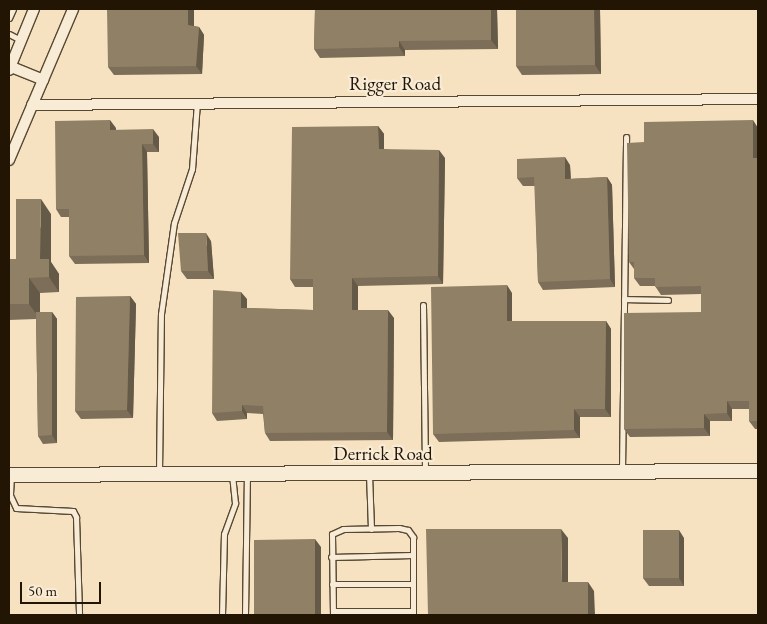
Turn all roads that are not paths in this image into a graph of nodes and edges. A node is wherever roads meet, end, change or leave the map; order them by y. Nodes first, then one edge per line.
1 (13, 9) edge
2 (34, 9) edge
3 (73, 9) edge
4 (9, 18) edge
5 (9, 34) edge
6 (21, 40) junction
7 (9, 67) edge
8 (43, 80) junction
9 (758, 99) edge
10 (197, 103) junction
11 (32, 105) junction
12 (626, 137) dead end
13 (9, 160) edge
14 (624, 299) junction
15 (668, 300) dead end
16 (423, 305) dead end
17 (758, 471) edge
18 (622, 472) junction
19 (247, 473) junction
20 (369, 473) junction
21 (425, 473) junction
22 (159, 474) junction
23 (232, 474) junction
24 (10, 475) edge
25 (371, 529) junction
26 (413, 555) junction
27 (331, 557) junction
28 (332, 584) junction
29 (413, 584) junction
30 (333, 613) edge
31 (413, 613) edge
32 (79, 615) edge
33 (222, 615) edge
34 (245, 615) edge

1 - 4 lane
2 - 6 street
3 - 8 street
5 - 6 lane
6 - 7 street
7 - 8 street
8 - 11 street
9 - 10 street, Rigger Road
10 - 11 street, Rigger Road
10 - 22 lane
11 - 13 street
12 - 14 lane
14 - 15 lane
14 - 18 lane
16 - 21 lane
17 - 18 street, Derrick Road
18 - 21 street, Derrick Road
19 - 20 street, Derrick Road
19 - 23 street, Derrick Road
19 - 34 lane
20 - 21 street, Derrick Road
20 - 25 lane
22 - 23 street, Derrick Road
22 - 24 street, Derrick Road
23 - 33 lane
24 - 32 lane
25 - 26 lane
25 - 27 lane
26 - 27 lane
26 - 29 lane
27 - 28 lane
28 - 29 lane
28 - 30 lane
29 - 31 lane
30 - 31 lane

